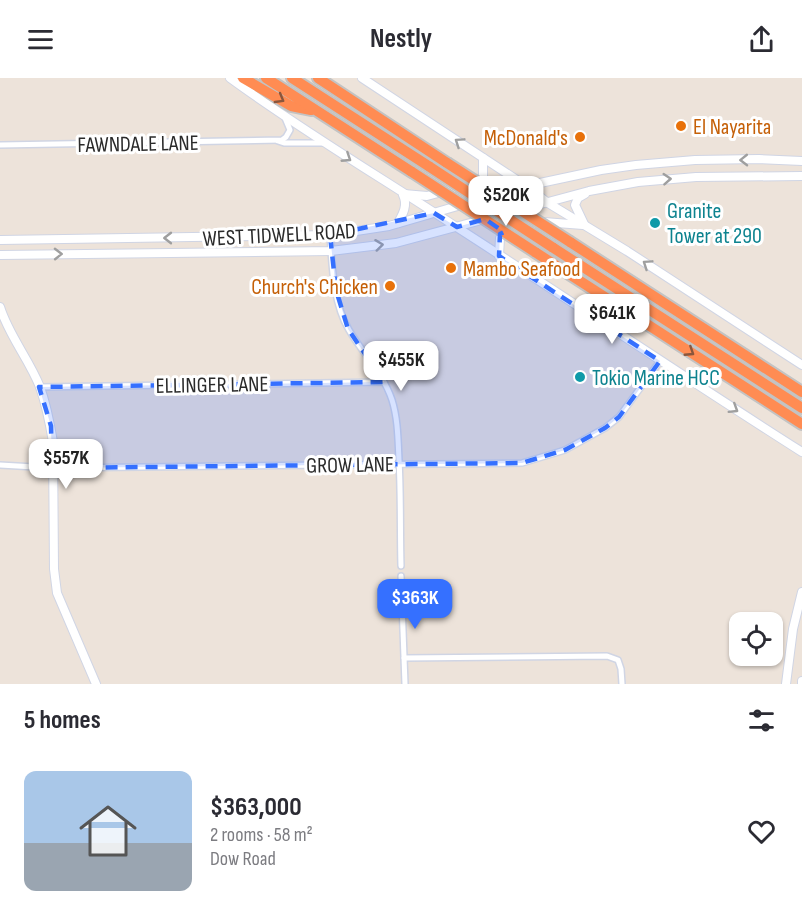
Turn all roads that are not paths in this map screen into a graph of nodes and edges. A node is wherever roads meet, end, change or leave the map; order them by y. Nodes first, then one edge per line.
1 (230, 78) edge
2 (243, 78) edge
3 (266, 78) edge
4 (292, 78) edge
5 (362, 78) edge
6 (321, 79) edge
7 (320, 113) junction
8 (285, 118) junction
9 (276, 141) junction
10 (323, 143) junction
11 (0, 145) edge
12 (483, 158) junction
13 (802, 161) edge
14 (636, 165) junction
15 (802, 176) edge
16 (638, 182) junction
17 (526, 186) junction
18 (589, 191) junction
19 (402, 194) junction
20 (548, 203) junction
21 (434, 213) junction
22 (398, 223) junction
23 (584, 225) junction
24 (457, 227) junction
25 (330, 235) junction
26 (222, 238) junction
27 (108, 239) junction
28 (0, 240) edge
29 (331, 251) junction
30 (221, 252) junction
31 (107, 254) junction
32 (0, 255) edge
33 (499, 256) junction
34 (0, 307) edge
35 (660, 362) junction
36 (802, 365) edge
37 (384, 382) junction
38 (39, 387) junction
39 (802, 392) edge
40 (802, 408) edge
41 (802, 424) edge
42 (802, 452) edge
43 (399, 464) junction
44 (0, 465) edge
45 (52, 468) junction
46 (401, 566) dead end
47 (401, 576) dead end
48 (802, 592) edge
49 (404, 658) junction
50 (96, 684) edge
51 (405, 684) edge
52 (622, 684) edge
53 (786, 684) edge

1 - 8 main road
2 -> 7 highway
3 - 7 highway
4 - 40 highway, bridge
12 -> 5 main road
6 - 39 highway, bridge
7 -> 41 highway, bridge
8 - 9 street
8 - 10 main road
9 - 10 street, FAWNDALE LANE
9 - 11 street, FAWNDALE LANE
10 -> 19 main road
12 - 17 main road
12 - 19 main road
13 -> 14 main road, WEST TIDWELL ROAD
14 - 16 main road
14 - 17 main road, WEST TIDWELL ROAD
16 -> 15 main road, WEST TIDWELL ROAD
16 - 18 main road, WEST TIDWELL ROAD
17 - 20 main road
17 - 21 main road, WEST TIDWELL ROAD
18 - 20 main road, WEST TIDWELL ROAD
18 - 23 main road
19 - 21 main road
19 - 22 main road
20 - 23 main road
20 - 24 main road, WEST TIDWELL ROAD
21 - 22 main road, WEST TIDWELL ROAD
21 - 24 main road
22 - 25 main road, WEST TIDWELL ROAD
23 - 33 main road
36 -> 23 main road
29 -> 24 main road, WEST TIDWELL ROAD
24 - 33 main road
25 - 26 main road, WEST TIDWELL ROAD
25 - 29 street
26 -> 27 main road, WEST TIDWELL ROAD
26 - 30 main road
27 - 28 main road, WEST TIDWELL ROAD
27 - 31 main road
29 - 30 main road, WEST TIDWELL ROAD
29 - 37 street
30 - 31 main road, WEST TIDWELL ROAD
32 -> 31 main road, WEST TIDWELL ROAD
33 - 35 main road
34 - 38 main road
35 -> 42 main road
35 - 43 street, GROW LANE
37 - 38 street, ELLINGER LANE
37 - 43 street
38 - 45 main road
43 - 45 street, GROW LANE
43 - 46 street
44 - 45 street, GROW LANE
45 - 50 main road
47 - 49 street
48 - 53 main road
49 - 51 street
49 - 52 street

